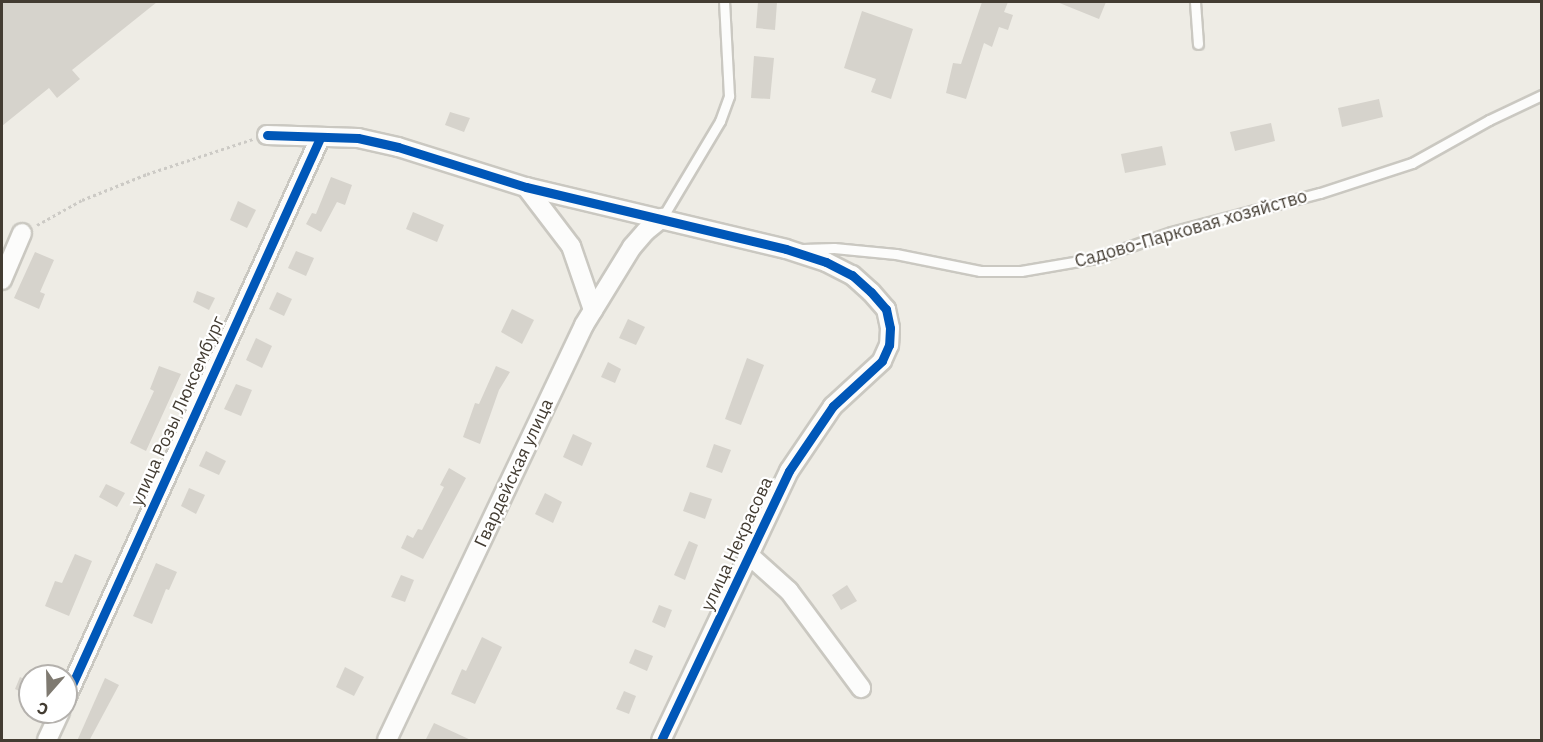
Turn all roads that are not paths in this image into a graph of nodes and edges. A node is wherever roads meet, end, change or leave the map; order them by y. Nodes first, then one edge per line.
1 (724, 2) edge
2 (1195, 2) edge
3 (1198, 44) dead end
4 (1542, 95) edge
5 (267, 135) road end
6 (320, 138) junction
7 (526, 187) junction
8 (662, 218) junction
9 (22, 233) road end
10 (786, 249) junction
11 (2, 280) edge
12 (593, 310) junction
13 (750, 556) junction
14 (78, 672) edge
15 (861, 688) dead end
16 (55, 724) edge
17 (47, 741) edge
18 (387, 741) edge
19 (661, 741) edge

1 - 8 lane
2 - 3 lane
4 - 10 lane, Садово-Парковая хозяйство
5 - 6 street, улица Некрасова
6 - 7 street, улица Некрасова
6 - 14 street, улица Розы Люксембург
7 - 8 street, улица Некрасова
7 - 12 street
8 - 10 street, улица Некрасова
8 - 12 street, Гвардейская улица
9 - 11 street
10 - 13 street, улица Некрасова
12 - 18 street, Гвардейская улица
13 - 15 street
13 - 19 street, улица Некрасова
16 - 17 street

